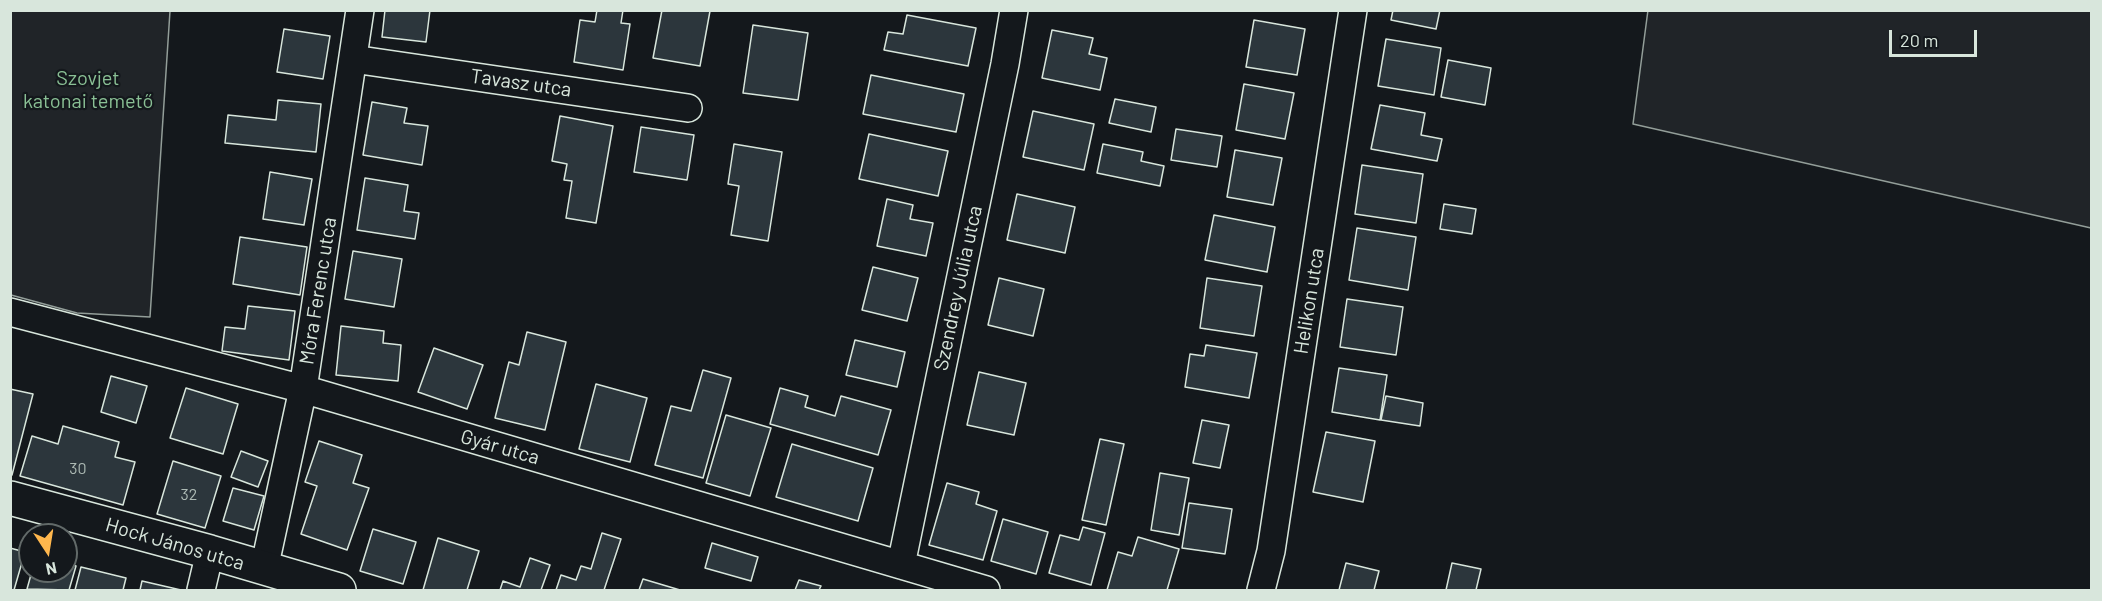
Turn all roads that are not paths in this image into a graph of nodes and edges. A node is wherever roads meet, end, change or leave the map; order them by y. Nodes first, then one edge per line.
1 (360, 10) edge
2 (1014, 10) edge
3 (1353, 10) edge
4 (353, 59) junction
5 (688, 108) dead end
6 (10, 312) edge
7 (303, 389) junction
8 (10, 498) edge
9 (210, 552) junction
10 (901, 565) junction
11 (264, 569) junction
12 (201, 591) edge
13 (339, 591) edge
14 (986, 591) edge
15 (1261, 591) edge

1 - 4 street, Móra Ferenc utca
2 - 10 street, Szendrey Júlia utca
3 - 15 street, Helikon utca
4 - 5 street, Tavasz utca
4 - 7 street, Móra Ferenc utca
6 - 7 street, Gyár utca
7 - 10 street, Gyár utca
7 - 11 street, Móra Ferenc utca
8 - 9 main road, Hock János utca
9 - 11 main road, Hock János utca
9 - 12 street
10 - 14 street, Gyár utca
11 - 13 main road, Hock János utca

